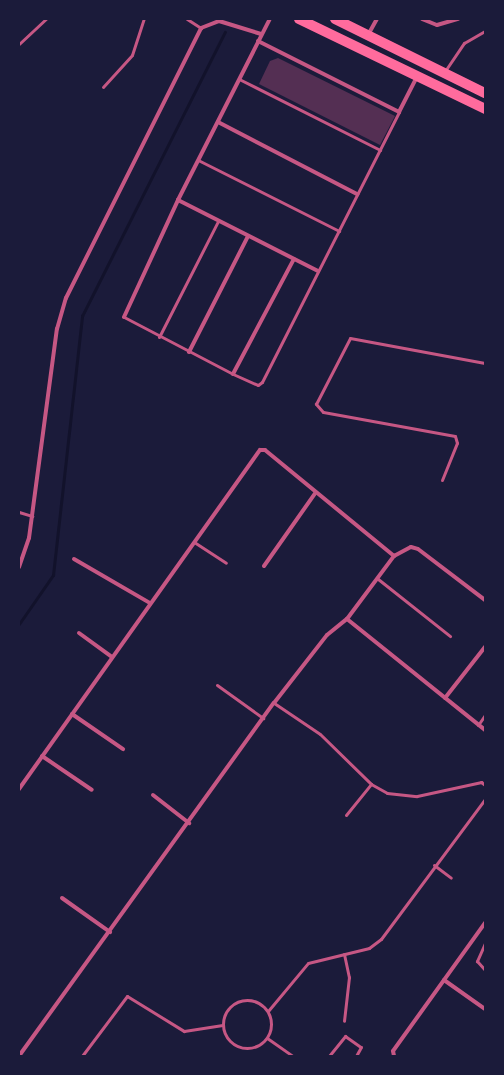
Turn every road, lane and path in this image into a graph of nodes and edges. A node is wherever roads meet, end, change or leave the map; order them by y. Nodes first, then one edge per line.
1 (46, 19) edge
2 (144, 19) edge
3 (186, 19) edge
4 (270, 19) edge
5 (299, 19) edge
6 (335, 19) edge
7 (376, 19) edge
8 (422, 19) edge
9 (458, 19) edge
10 (201, 28) junction
11 (485, 31) edge
12 (261, 34) junction
13 (368, 35) junction
14 (258, 41) junction
15 (19, 44) edge
16 (444, 73) junction
17 (416, 78) junction
18 (239, 79) junction
19 (103, 87) dead end
20 (485, 93) edge
21 (485, 109) edge
22 (399, 112) junction
23 (218, 122) junction
24 (380, 150) junction
25 (198, 160) junction
26 (357, 194) junction
27 (178, 200) junction
28 (218, 221) junction
29 (339, 231) junction
30 (248, 236) junction
31 (294, 259) junction
32 (318, 271) junction
33 (124, 317) joint
34 (159, 337) junction
35 (189, 352) junction
36 (485, 363) edge
37 (232, 374) junction
38 (442, 480) dead end
39 (316, 492) junction
40 (19, 512) edge
41 (32, 516) junction
42 (194, 542) junction
43 (394, 556) junction
44 (74, 559) dead end
45 (226, 563) dead end
46 (264, 566) dead end
47 (19, 567) edge
48 (378, 579) junction
49 (485, 600) edge
50 (150, 604) junction
51 (347, 619) junction
52 (79, 633) dead end
53 (450, 636) dead end
54 (485, 647) edge
55 (112, 657) junction
56 (217, 685) dead end
57 (445, 698) junction
58 (274, 703) junction
59 (72, 714) junction
60 (485, 715) edge
61 (264, 718) junction
62 (478, 725) junction
63 (485, 730) edge
64 (123, 749) dead end
65 (42, 756) junction
66 (371, 784) junction
67 (485, 785) edge
68 (19, 789) edge
69 (92, 790) dead end
70 (153, 795) dead end
71 (485, 799) edge
72 (346, 815) dead end
73 (189, 823) junction
74 (434, 865) junction
75 (451, 878) dead end
76 (62, 898) dead end
77 (485, 923) edge
78 (110, 932) junction
79 (485, 943) edge
80 (344, 954) junction
81 (485, 970) edge
82 (444, 980) junction
83 (485, 1009) edge
84 (268, 1011) junction
85 (344, 1021) dead end
86 (223, 1025) junction
87 (267, 1038) junction
88 (19, 1056) edge
89 (82, 1056) edge
90 (293, 1056) edge
91 (329, 1056) edge
92 (356, 1056) edge
93 (394, 1056) edge

1 - 15 lane
2 - 19 lane
3 - 10 lane
4 - 12 street
5 - 17 highway
6 - 13 highway
7 - 13 street
8 - 9 street
10 - 12 street
10 - 41 street
11 - 16 lane
12 - 14 street
13 - 16 highway
14 - 18 street
14 - 22 street
16 - 20 highway
17 - 21 highway
17 - 22 street
18 - 23 street
18 - 24 lane
22 - 24 lane
23 - 25 street
23 - 26 street
24 - 26 lane
25 - 27 street
25 - 29 lane
26 - 29 lane
27 - 28 street
27 - 33 street
28 - 30 street
28 - 34 lane
29 - 32 lane
30 - 31 street
30 - 35 street
31 - 32 street
31 - 37 street
32 - 37 lane
33 - 34 lane
34 - 35 lane
35 - 37 lane
36 - 38 lane
39 - 42 street
39 - 43 street
39 - 46 street
40 - 41 lane
41 - 47 street
42 - 45 lane
42 - 50 street
43 - 48 street
43 - 49 street
44 - 50 street
48 - 51 street
48 - 53 lane
50 - 55 street
51 - 57 street
51 - 58 street
52 - 55 street
54 - 57 street
55 - 59 street
56 - 61 lane
57 - 62 street
58 - 61 street
58 - 66 lane
59 - 64 street
59 - 65 street
60 - 62 lane
61 - 73 street
62 - 63 street
65 - 68 street
65 - 69 street
66 - 67 lane
66 - 72 lane
70 - 73 street
71 - 74 lane
73 - 78 street
74 - 75 lane
74 - 80 lane
76 - 78 street
77 - 82 street
78 - 88 street
79 - 81 lane
80 - 84 lane
80 - 85 lane
82 - 83 street
82 - 93 street
84 - 86 lane
84 - 87 lane
86 - 87 lane
86 - 89 lane
87 - 90 lane
91 - 92 lane

